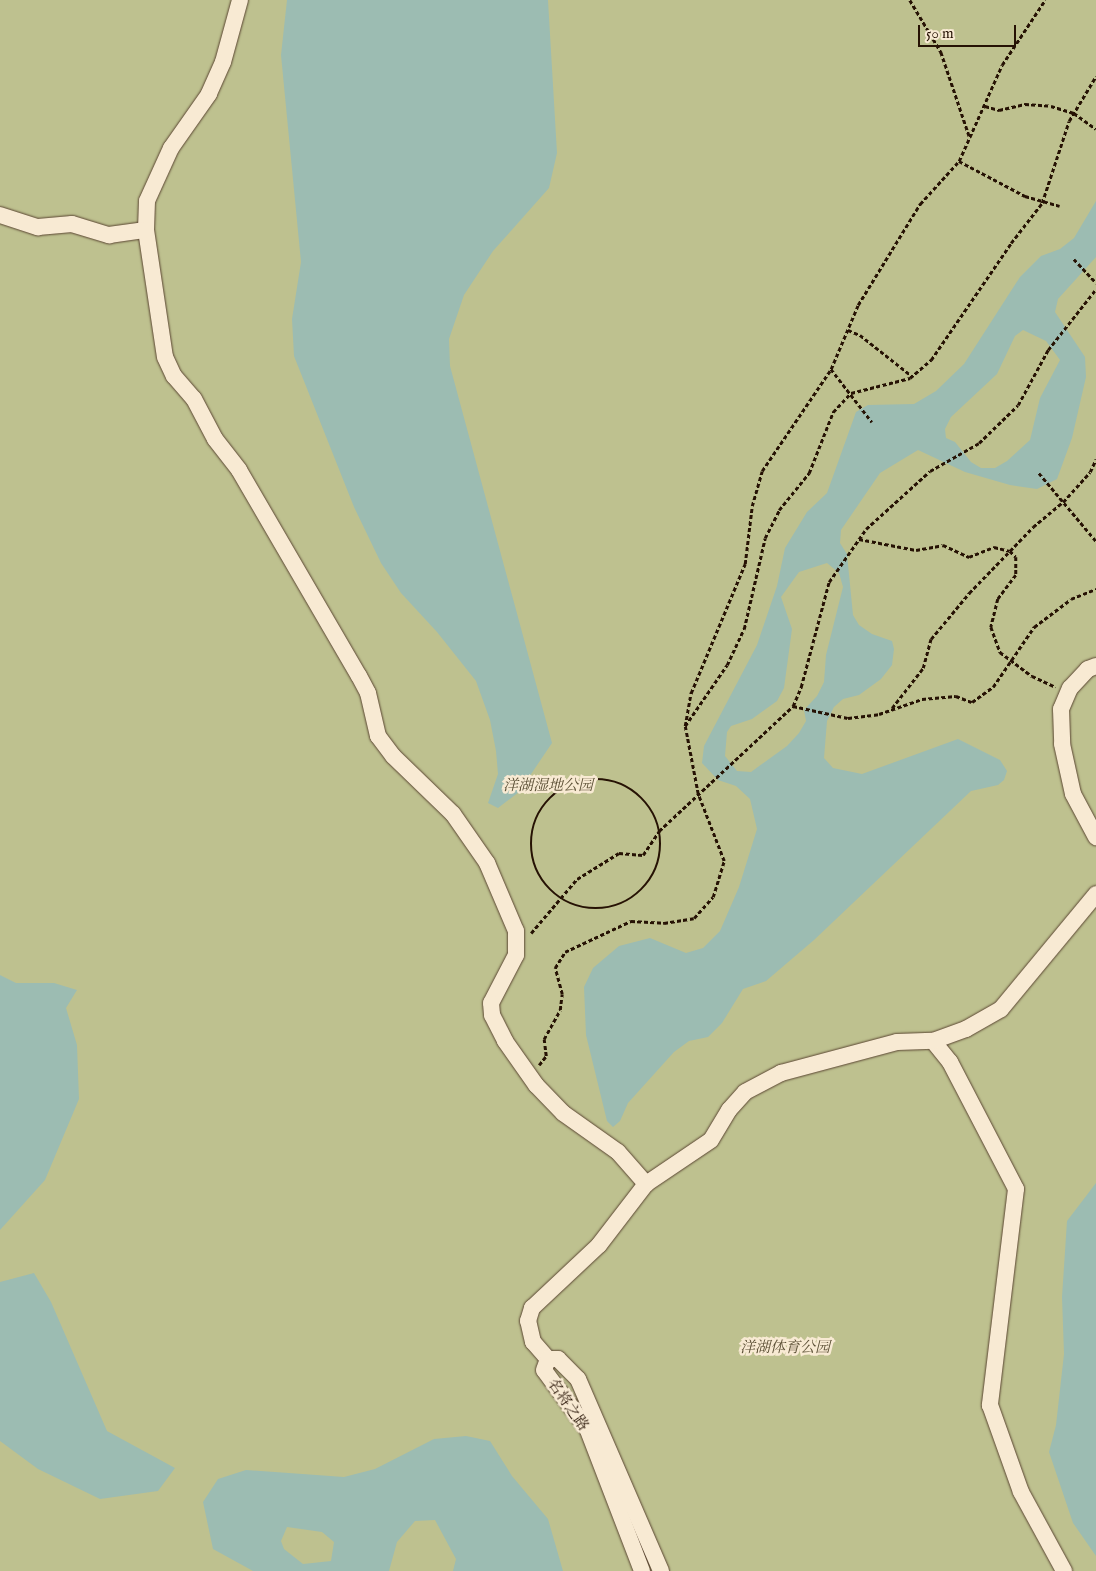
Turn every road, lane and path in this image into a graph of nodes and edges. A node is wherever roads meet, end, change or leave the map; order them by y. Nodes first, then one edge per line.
1 (240, 0) edge
2 (910, 0) edge
3 (1046, 0) edge
4 (1096, 76) edge
5 (985, 106) junction
6 (1074, 113) junction
7 (1096, 129) edge
8 (970, 139) junction
9 (958, 161) junction
10 (1042, 203) junction
11 (1060, 206) dead end
12 (0, 215) edge
13 (146, 230) junction
14 (1074, 258) dead end
15 (1096, 283) edge
16 (1096, 289) edge
17 (848, 330) junction
18 (831, 369) junction
19 (912, 376) junction
20 (851, 393) junction
21 (872, 422) dead end
22 (1096, 459) edge
23 (1039, 473) dead end
24 (1063, 502) junction
25 (859, 539) junction
26 (1096, 541) edge
27 (1010, 551) junction
28 (1096, 589) edge
29 (1012, 658) junction
30 (1096, 666) edge
31 (1068, 693) junction
32 (793, 706) junction
33 (891, 710) junction
34 (685, 726) junction
35 (698, 794) junction
36 (660, 831) junction
37 (1096, 837) edge
38 (1096, 894) edge
39 (562, 900) junction
40 (516, 938) junction
41 (933, 1041) junction
42 (531, 1078) junction
43 (646, 1184) junction
44 (548, 1359) junction
45 (642, 1571) edge
46 (661, 1571) edge
47 (1064, 1571) edge

1 - 13 street
2 - 8 path
3 - 5 path
4 - 6 path
5 - 6 path
5 - 8 path
6 - 7 path
6 - 10 path
8 - 9 path
9 - 10 path
9 - 17 path
10 - 11 path
10 - 19 path
12 - 13 street
13 - 40 street
14 - 15 path
16 - 25 path
17 - 18 path
17 - 19 path
18 - 20 path
18 - 34 path
19 - 20 path
20 - 21 path
20 - 34 path
22 - 24 path
23 - 24 path
24 - 26 path
24 - 27 path
25 - 27 path
25 - 32 path
27 - 29 path
27 - 33 path
28 - 29 path
29 - 31 path
29 - 33 path
30 - 31 street
31 - 37 street
32 - 33 path
32 - 35 path
34 - 35 path
35 - 36 path
35 - 42 path
36 - 39 path
36 - 39 path
36 - 39 path
38 - 41 street
39 - 40 path
40 - 42 street
41 - 43 street
41 - 47 street
42 - 43 street
43 - 44 street
44 - 45 street, 名将之路
44 - 46 street, 名将之路

